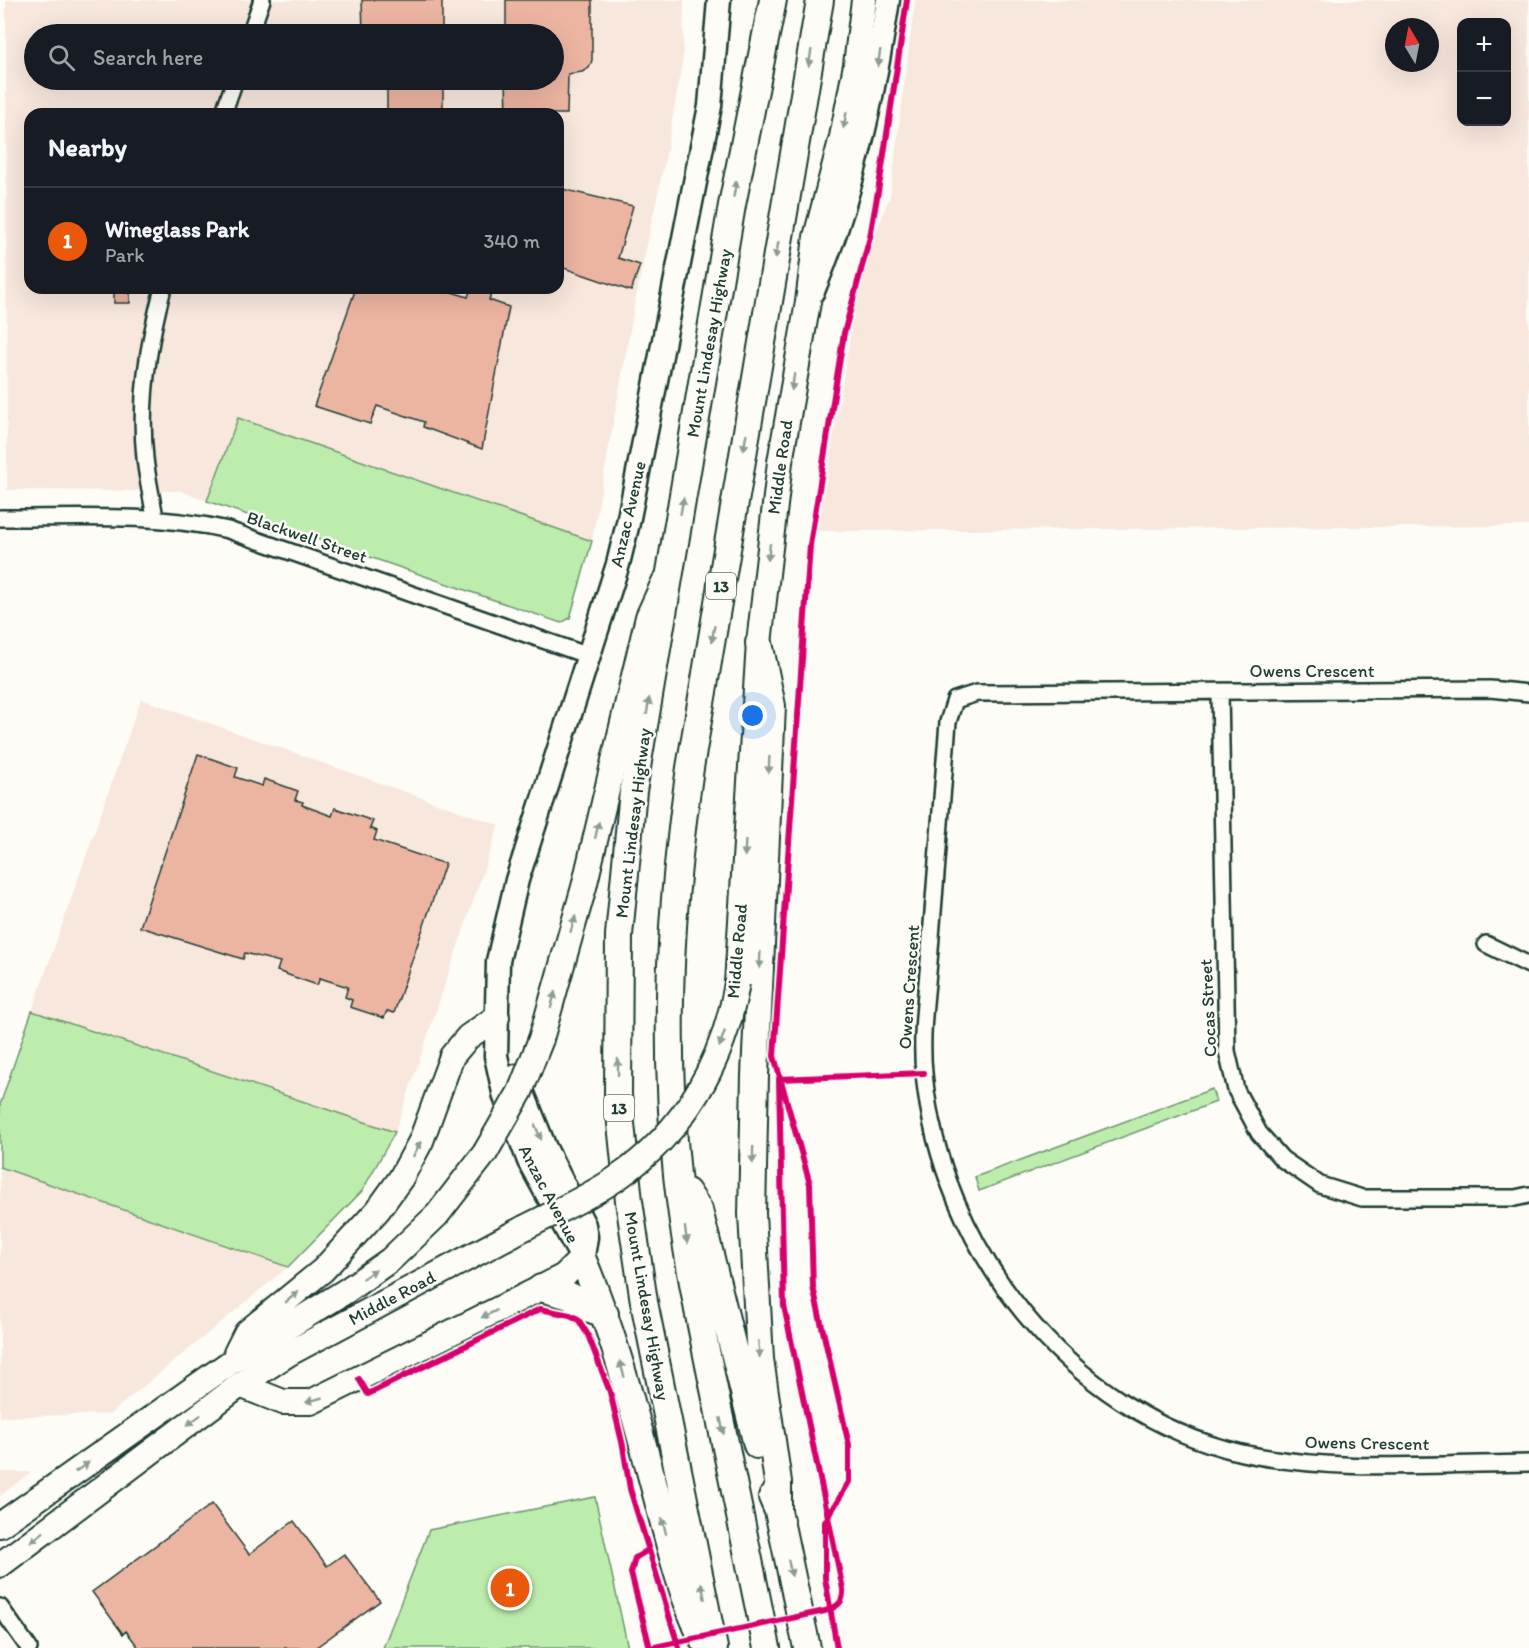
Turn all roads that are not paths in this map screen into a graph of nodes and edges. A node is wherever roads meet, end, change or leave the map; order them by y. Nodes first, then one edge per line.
1 (262, 0) edge
2 (719, 0) edge
3 (773, 0) edge
4 (820, 0) edge
5 (864, 0) edge
6 (888, 0) edge
7 (254, 24) edge
8 (231, 90) edge
9 (225, 108) edge
10 (162, 294) edge
11 (808, 302) junction
12 (0, 518) edge
13 (155, 518) junction
14 (672, 563) junction
15 (759, 643) junction
16 (589, 656) junction
17 (1220, 692) junction
18 (1529, 693) edge
19 (1486, 944) dead end
20 (1529, 965) edge
21 (498, 1017) junction
22 (677, 1177) junction
23 (1529, 1195) edge
24 (582, 1258) junction
25 (541, 1288) junction
26 (605, 1314) junction
27 (231, 1362) junction
28 (240, 1385) junction
29 (1529, 1463) edge
30 (778, 1511) junction
31 (0, 1525) edge
32 (0, 1565) edge
33 (0, 1607) edge
34 (29, 1648) edge
35 (706, 1648) edge
36 (714, 1648) edge
37 (767, 1648) edge
38 (807, 1648) edge

1 - 7 street
2 - 16 main road, Anzac Avenue
14 -> 3 highway, Mount Lindesay Highway / 13
4 -> 22 highway, 13
5 -> 11 main road, Middle Road
6 -> 11 main road
8 - 9 street
10 - 13 street
11 -> 15 main road, Middle Road
12 - 13 street, Blackwell Street
13 - 16 street, Blackwell Street
27 -> 14 main road, Middle Road, bridge
36 -> 14 highway, Mount Lindesay Highway / 13
15 -> 28 main road, Middle Road, bridge
15 -> 30 highway
16 - 21 main road, Anzac Avenue
17 - 18 street, Owens Crescent
17 - 23 street, Cocas Street
17 - 29 street, Owens Crescent
19 - 20 street
21 - 24 main road, Anzac Avenue
27 -> 21 main road
22 - 30 highway
22 -> 37 highway, 13
24 - 25 main road
24 - 26 highway
25 - 26 highway
25 -> 28 main road
35 -> 26 highway
31 -> 27 main road, Middle Road
28 -> 32 main road, Middle Road
30 -> 38 highway
33 - 34 street

